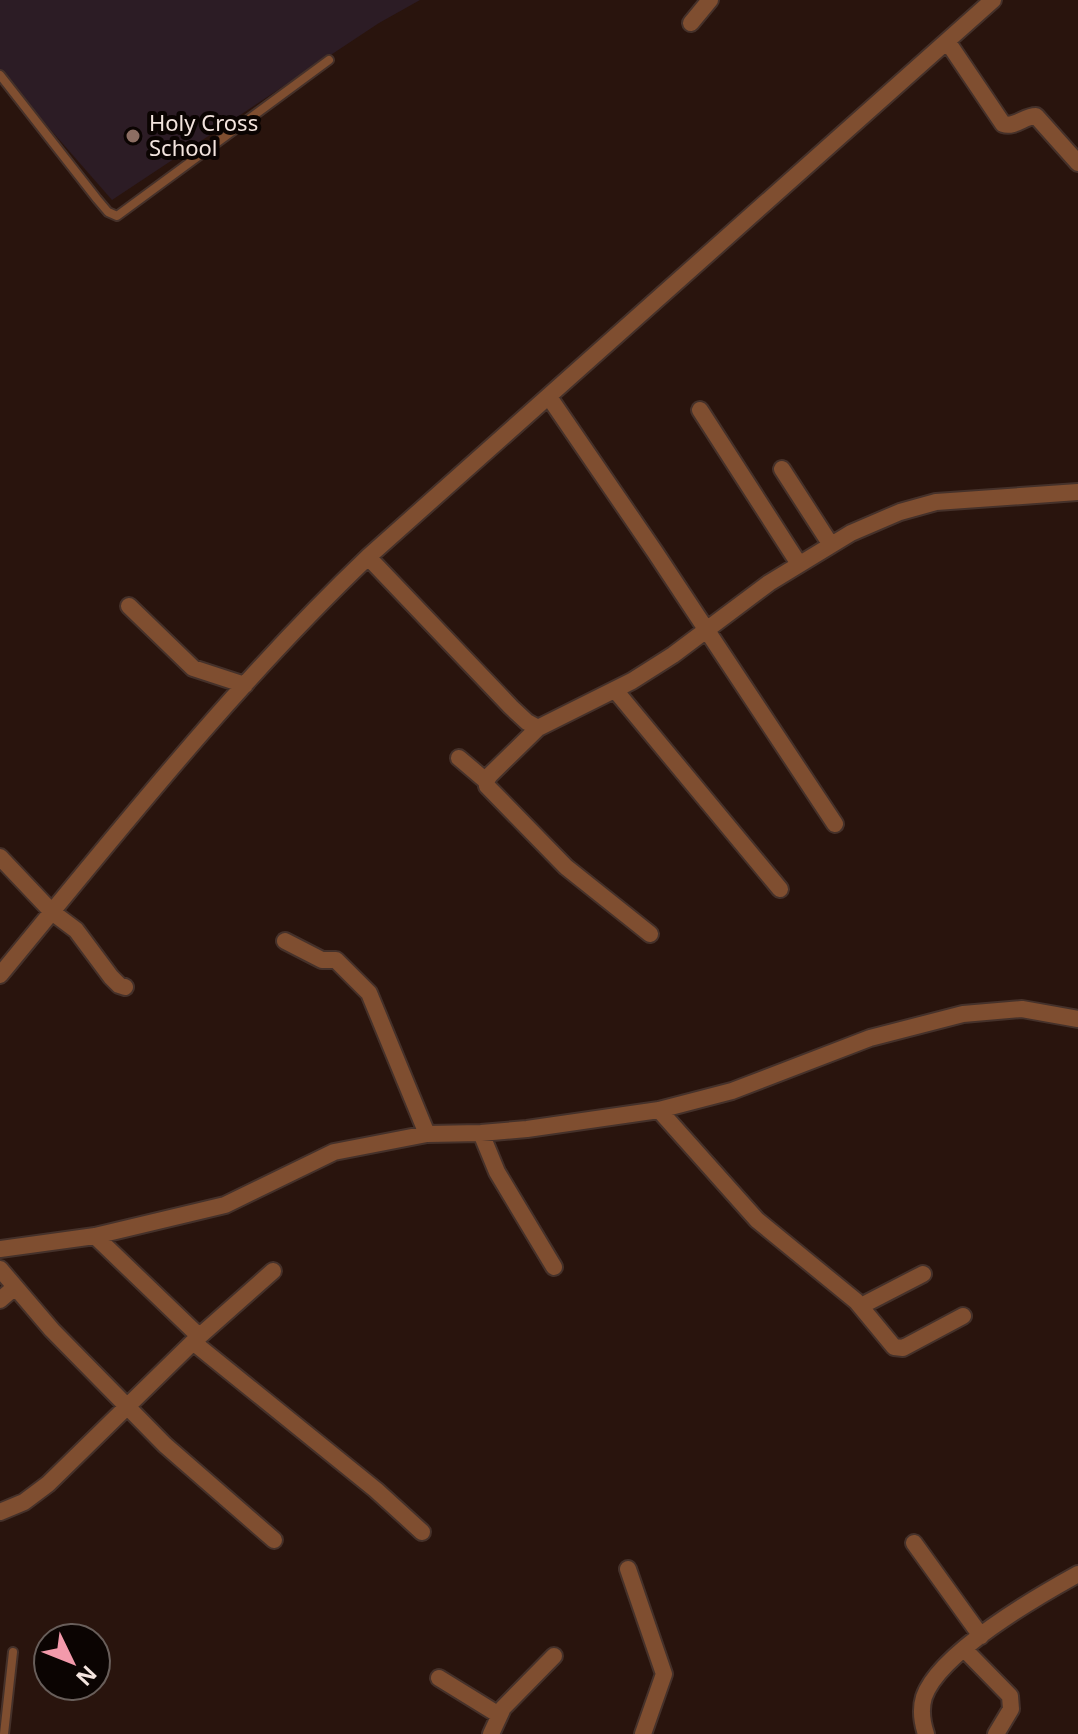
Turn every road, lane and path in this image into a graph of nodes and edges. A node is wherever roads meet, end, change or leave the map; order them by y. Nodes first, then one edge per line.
1 (710, 0) edge
2 (992, 0) edge
3 (691, 23) dead end
4 (947, 41) junction
5 (329, 60) dead end
6 (0, 75) edge
7 (1078, 163) edge
8 (549, 397) junction
9 (700, 410) dead end
10 (782, 469) dead end
11 (1078, 492) edge
12 (831, 545) junction
13 (368, 557) junction
14 (799, 564) junction
15 (129, 606) dead end
16 (706, 630) junction
17 (245, 685) junction
18 (615, 690) junction
19 (538, 728) junction
20 (459, 758) dead end
21 (486, 781) junction
22 (835, 824) dead end
23 (0, 857) edge
24 (780, 889) dead end
25 (52, 912) junction
26 (650, 934) dead end
27 (285, 941) dead end
28 (0, 975) edge
29 (125, 987) dead end
30 (1076, 1017) edge
31 (659, 1110) junction
32 (481, 1133) junction
33 (427, 1134) junction
34 (95, 1236) junction
35 (0, 1249) edge
36 (554, 1267) dead end
37 (0, 1269) edge
38 (273, 1271) dead end
39 (923, 1274) dead end
40 (15, 1287) junction
41 (0, 1300) edge
42 (861, 1306) junction
43 (963, 1316) dead end
44 (196, 1339) junction
45 (127, 1405) junction
46 (0, 1512) edge
47 (422, 1532) dead end
48 (274, 1540) dead end
49 (914, 1543) dead end
50 (628, 1569) dead end
51 (1078, 1574) edge
52 (981, 1636) junction
53 (965, 1650) junction
54 (13, 1652) dead end
55 (554, 1656) dead end
56 (439, 1678) dead end
57 (499, 1715) junction
58 (4, 1734) edge
59 (491, 1734) edge
60 (643, 1734) edge
61 (926, 1734) edge
62 (996, 1734) edge

1 - 3 street
2 - 4 street
4 - 7 street
4 - 8 street
5 - 6 lane
8 - 13 street
8 - 16 street
9 - 14 street
10 - 12 street
11 - 12 street
12 - 14 street
13 - 17 street
13 - 19 street
14 - 16 street
15 - 17 street
16 - 18 street
16 - 22 street
17 - 25 street
18 - 19 street
18 - 24 street
19 - 21 street
20 - 21 street
21 - 26 street
23 - 25 street
25 - 28 street
25 - 29 street
27 - 33 street
30 - 31 street
31 - 32 street
31 - 42 street
32 - 33 street
32 - 36 street
33 - 34 street
34 - 35 street
34 - 44 street
37 - 40 street
38 - 44 street
39 - 42 street
40 - 41 street
40 - 45 street
42 - 43 street
44 - 45 street
44 - 47 street
45 - 46 street
45 - 48 street
49 - 52 street
50 - 60 street
51 - 52 street
52 - 53 street
53 - 61 street
53 - 62 street
54 - 58 lane
55 - 57 street
56 - 57 street
57 - 59 street

